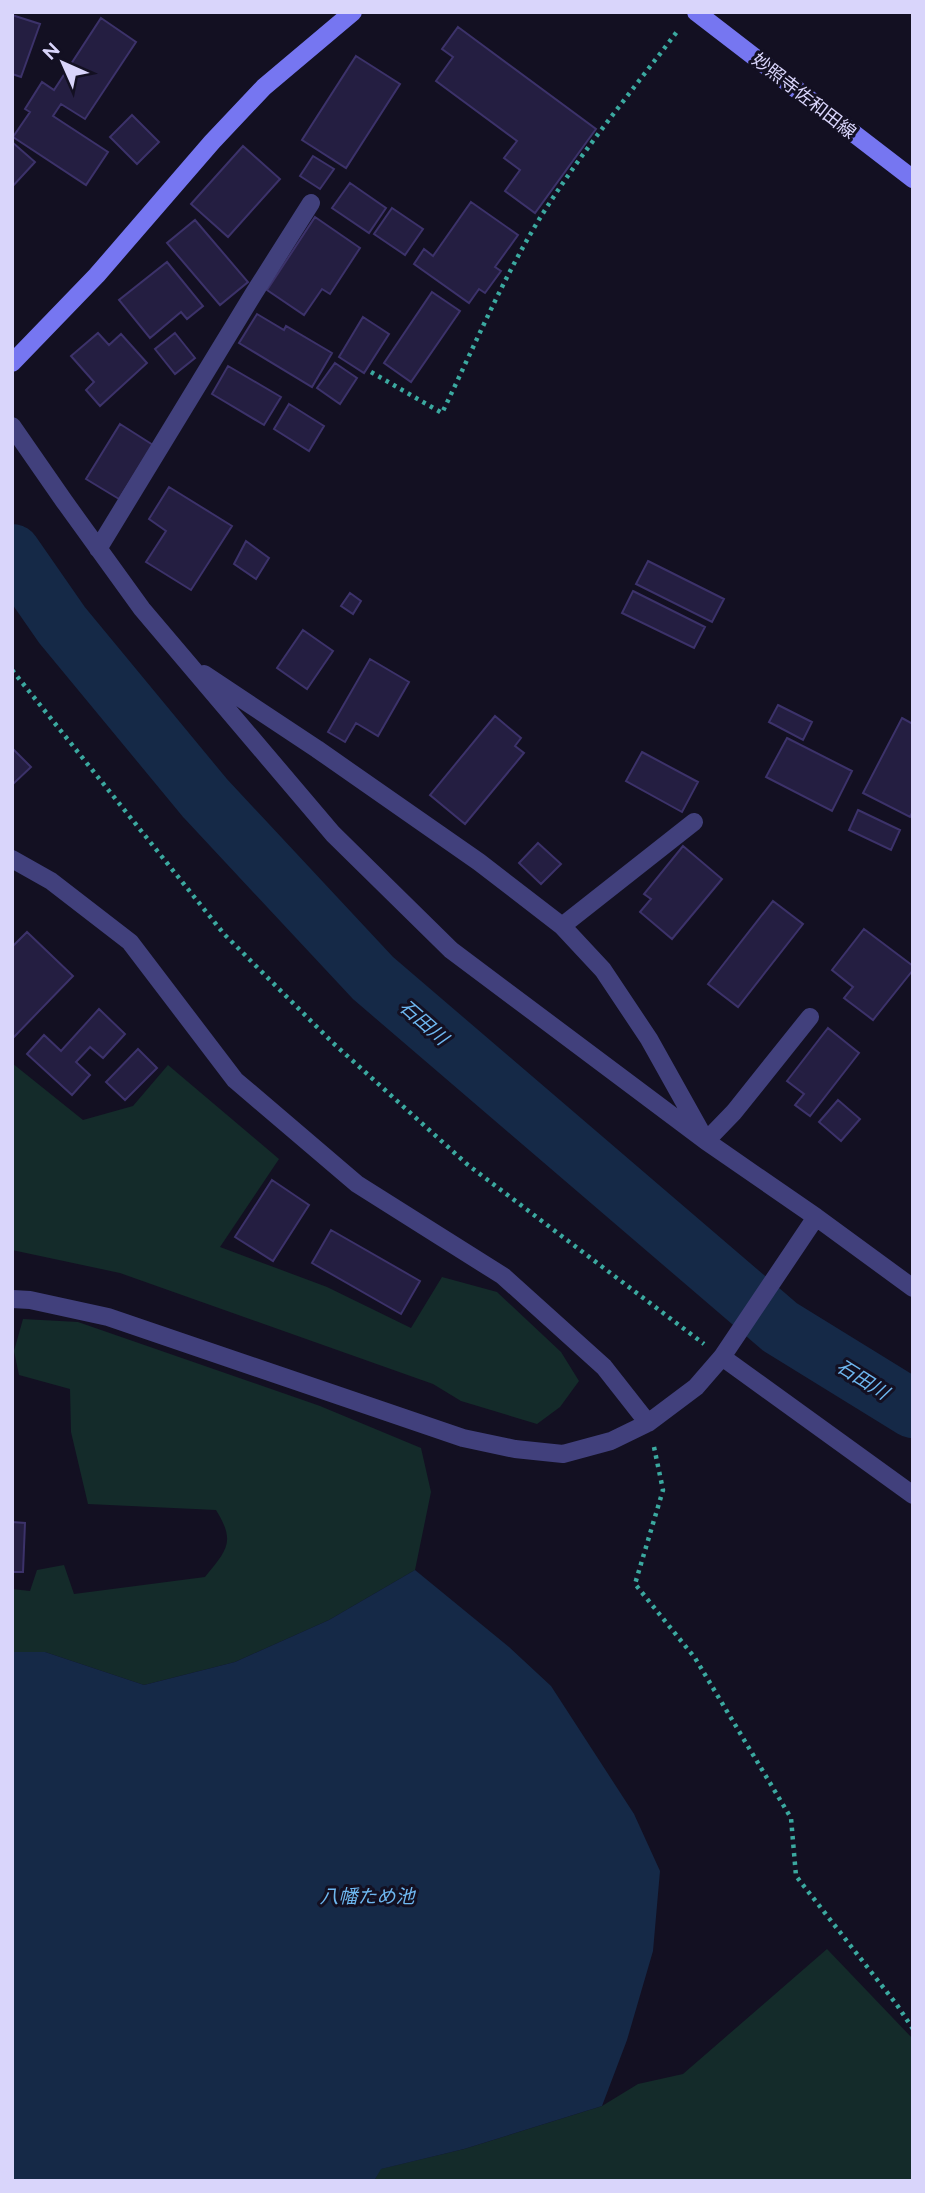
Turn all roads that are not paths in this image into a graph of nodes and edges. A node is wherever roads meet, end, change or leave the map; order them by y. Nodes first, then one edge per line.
1 (353, 12) edge
2 (690, 17) edge
3 (913, 179) edge
4 (311, 203) dead end
5 (12, 363) edge
6 (12, 426) edge
7 (98, 549) junction
8 (187, 663) junction
9 (694, 822) dead end
10 (12, 859) edge
11 (562, 926) junction
12 (810, 1017) dead end
13 (706, 1141) junction
14 (816, 1217) junction
15 (913, 1288) edge
16 (12, 1299) edge
17 (722, 1357) junction
18 (648, 1423) junction
19 (913, 1494) edge

1 - 5 street
2 - 3 street, 妙照寺佐和田線
4 - 7 street
6 - 7 street
7 - 8 street
8 - 11 street
8 - 13 street
9 - 11 street
10 - 18 street
11 - 13 street
12 - 13 street
13 - 14 street
14 - 15 street
14 - 17 street
16 - 18 street
17 - 18 street
17 - 19 street

